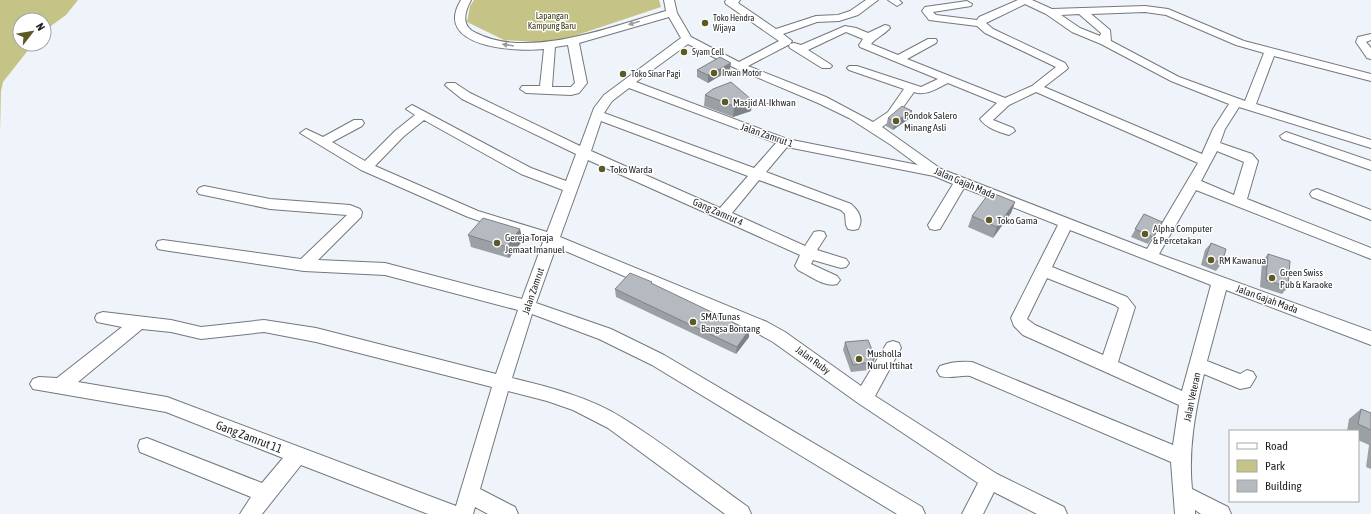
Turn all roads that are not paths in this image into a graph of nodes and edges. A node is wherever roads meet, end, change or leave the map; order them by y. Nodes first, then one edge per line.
1 (466, 0) edge
2 (669, 0) edge
3 (735, 0) edge
4 (873, 0) edge
5 (1025, 0) edge
6 (1134, 0) edge
7 (967, 4) dead end
8 (1150, 6) edge
9 (1082, 11) junction
10 (1050, 12) junction
11 (672, 13) junction
12 (839, 18) junction
13 (980, 23) junction
14 (885, 28) dead end
15 (847, 29) junction
16 (775, 33) junction
17 (687, 39) junction
18 (1366, 39) edge
19 (573, 41) junction
20 (787, 41) junction
21 (932, 41) dead end
22 (866, 42) junction
23 (1105, 42) junction
24 (550, 46) junction
25 (800, 50) junction
26 (1270, 52) junction
27 (1371, 56) edge
28 (898, 59) junction
29 (739, 66) junction
30 (826, 66) dead end
31 (1371, 78) edge
32 (947, 79) junction
33 (627, 84) junction
34 (451, 86) dead end
35 (912, 88) junction
36 (1036, 88) junction
37 (526, 89) dead end
38 (546, 89) junction
39 (1005, 102) junction
40 (1236, 102) junction
41 (1250, 106) junction
42 (597, 115) junction
43 (358, 123) dead end
44 (874, 127) junction
45 (1009, 131) dead end
46 (306, 133) dead end
47 (1286, 136) dead end
48 (323, 142) junction
49 (784, 142) junction
50 (1371, 144) edge
51 (1213, 145) junction
52 (584, 153) junction
53 (1206, 161) junction
54 (1371, 166) edge
55 (366, 167) junction
56 (936, 172) junction
57 (756, 173) junction
58 (961, 182) junction
59 (1192, 183) junction
60 (570, 188) junction
61 (204, 191) dead end
62 (1317, 194) dead end
63 (1239, 202) junction
64 (723, 214) junction
65 (1371, 215) edge
66 (1066, 224) junction
67 (853, 225) dead end
68 (935, 225) dead end
69 (819, 236) dead end
70 (551, 239) junction
71 (163, 245) dead end
72 (808, 253) junction
73 (1371, 254) edge
74 (1150, 256) junction
75 (841, 263) dead end
76 (304, 265) junction
77 (1043, 270) junction
78 (832, 280) dead end
79 (1220, 282) junction
80 (527, 306) junction
81 (103, 318) dead end
82 (138, 323) junction
83 (1371, 338) edge
84 (893, 348) dead end
85 (1198, 365) junction
86 (1108, 366) junction
87 (946, 372) dead end
88 (1247, 377) dead end
89 (502, 382) junction
90 (39, 384) dead end
91 (60, 386) junction
92 (864, 398) junction
93 (1190, 402) junction
94 (147, 446) dead end
95 (297, 455) junction
96 (1181, 457) junction
97 (990, 480) junction
98 (266, 494) junction
99 (470, 494) junction
100 (1183, 494) junction
101 (250, 514) edge
102 (452, 514) edge
103 (462, 514) edge
104 (508, 514) edge
105 (742, 514) edge
106 (915, 514) edge
107 (972, 514) edge
108 (1057, 514) edge
109 (1185, 514) edge
110 (1221, 514) edge

24 -> 1 street
2 - 11 street
3 - 16 street
4 - 12 street
5 - 10 street
5 - 13 street
6 - 8 street
7 - 13 street
8 - 9 street
8 - 26 street
9 - 10 street
9 - 23 street
10 - 23 street
11 - 17 street
11 -> 19 street
12 - 15 street
12 - 16 street
13 - 36 street
14 - 22 street
15 - 22 street
15 - 25 street
16 - 20 street
17 - 29 street, Jalan Gajah Mada
17 - 33 street, Jalan Zamrut
18 - 27 street
19 - 24 street
19 - 38 street
20 - 25 street
20 - 29 street
21 - 28 street
22 - 28 street
22 - 35 street
23 - 40 street
24 - 38 street
25 - 30 street
26 - 31 street
26 - 41 street
28 - 32 street
29 - 44 street, Jalan Gajah Mada
32 - 35 street
32 - 39 street
33 - 42 street, Jalan Zamrut
33 - 49 street, Jalan Zamrut 1
34 - 52 street, Gang Zamrut 4
35 - 44 street
36 - 39 street
36 - 53 street
37 - 38 street
39 - 45 street
40 - 41 street
40 - 51 street
41 - 50 street
42 - 52 street, Jalan Zamrut
42 - 57 street
43 - 48 street
44 - 56 street, Jalan Gajah Mada
46 - 48 street, Jalan Ruby
47 - 54 street
48 - 55 street, Jalan Ruby
49 - 56 street, Jalan Zamrut 1
49 - 57 street
51 - 53 street
51 - 63 street
52 - 60 street, Jalan Zamrut
52 - 64 street, Gang Zamrut 4
53 - 59 street
55 - 60 street
55 - 70 street, Jalan Ruby
56 - 58 street, Jalan Gajah Mada
57 - 64 street
57 - 67 street
58 - 66 street, Jalan Gajah Mada
58 - 68 street
59 - 63 street
59 - 74 street
60 - 70 street, Jalan Zamrut
61 - 76 street
62 - 65 street
63 - 73 street
64 - 72 street, Gang Zamrut 4
66 - 74 street, Jalan Gajah Mada
66 - 77 street
69 - 72 street
70 - 80 street, Jalan Zamrut
70 - 92 street, Jalan Ruby
71 - 76 street
72 - 75 street, Gang Zamrut 4
72 - 78 street
74 - 79 street, Jalan Gajah Mada
76 - 80 street
77 - 86 street
77 - 86 street
79 - 83 street, Jalan Gajah Mada
79 - 85 street, Jalan Veteran
80 - 89 street, Jalan Zamrut
80 - 106 street
81 - 82 street
82 - 89 street
82 - 91 street
84 - 92 street
85 - 88 street
85 - 93 street, Jalan Veteran
86 - 93 street
87 - 96 street
89 - 99 street, Jalan Zamrut
89 - 105 street
90 - 91 street, Gang Zamrut 11
91 - 95 street, Gang Zamrut 11
92 - 97 street, Jalan Ruby
93 - 96 street, Jalan Veteran
94 - 98 street
95 - 98 street
95 - 102 street, Gang Zamrut 11
96 - 100 street, Jalan Veteran
97 - 107 street
97 - 108 street, Jalan Ruby
98 - 101 street
99 - 103 street, Jalan Zamrut
99 - 104 street
100 - 109 street, Jalan Veteran
100 - 110 street

